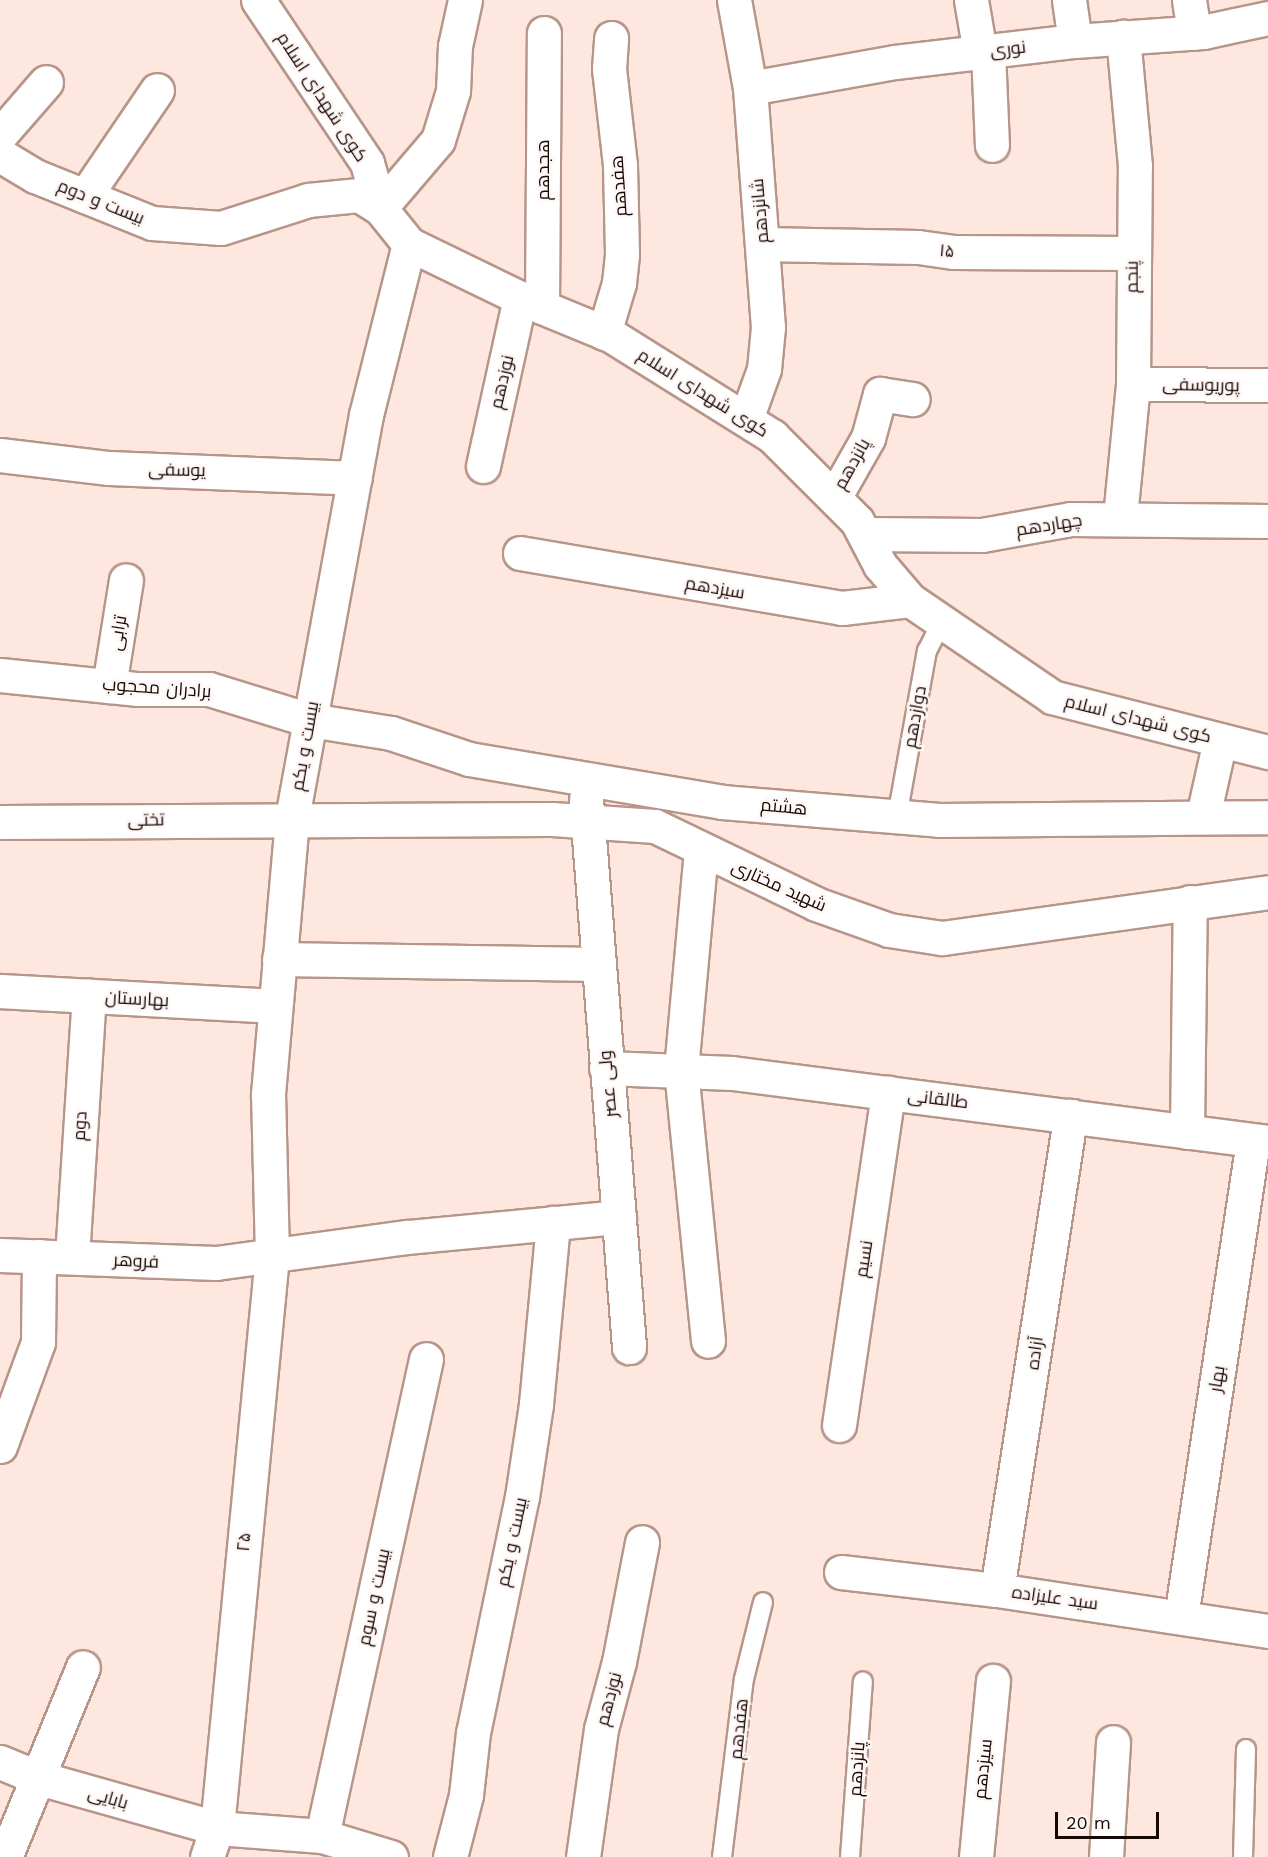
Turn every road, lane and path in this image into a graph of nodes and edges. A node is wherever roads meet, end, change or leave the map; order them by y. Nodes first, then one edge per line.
1 (258, 0) edge
2 (465, 0) edge
3 (734, 0) edge
4 (971, 0) edge
5 (1069, 0) edge
6 (1189, 0) edge
7 (1268, 18) edge
8 (544, 33) dead end
9 (1194, 33) junction
10 (611, 38) dead end
11 (1123, 38) junction
12 (1075, 41) junction
13 (984, 51) junction
14 (46, 82) dead end
15 (750, 88) junction
16 (157, 90) dead end
17 (0, 135) edge
18 (992, 145) dead end
19 (0, 155) edge
20 (85, 196) junction
21 (380, 208) junction
22 (409, 244) junction
23 (762, 244) junction
24 (1132, 253) junction
25 (531, 303) junction
26 (604, 333) junction
27 (1133, 384) junction
28 (1268, 385) edge
29 (913, 399) dead end
30 (746, 419) junction
31 (0, 455) edge
32 (483, 466) dead end
33 (355, 478) junction
34 (835, 496) junction
35 (1120, 517) junction
36 (1268, 521) edge
37 (866, 534) junction
38 (520, 553) dead end
39 (126, 580) dead end
40 (910, 600) junction
41 (942, 621) junction
42 (0, 675) edge
43 (109, 686) junction
44 (310, 720) junction
45 (1220, 740) junction
46 (1268, 752) edge
47 (586, 782) junction
48 (1203, 816) junction
49 (897, 817) junction
50 (1268, 817) edge
51 (291, 818) junction
52 (586, 821) junction
53 (0, 822) edge
54 (701, 850) junction
55 (1268, 892) edge
56 (1190, 902) junction
57 (279, 960) junction
58 (598, 963) junction
59 (0, 991) edge
60 (89, 996) junction
61 (274, 1006) junction
62 (606, 1068) junction
63 (681, 1070) junction
64 (888, 1093) junction
65 (1070, 1116) junction
66 (1187, 1132) junction
67 (1261, 1141) edge
68 (619, 1217) junction
69 (553, 1223) junction
70 (0, 1255) edge
71 (39, 1256) junction
72 (272, 1256) junction
73 (72, 1257) junction
74 (708, 1341) dead end
75 (629, 1347) dead end
76 (426, 1359) dead end
77 (839, 1425) dead end
78 (0, 1446) edge
79 (642, 1542) dead end
80 (841, 1572) dead end
81 (997, 1590) junction
82 (763, 1602) dead end
83 (1181, 1617) junction
84 (1268, 1631) edge
85 (83, 1667) dead end
86 (863, 1681) dead end
87 (993, 1681) dead end
88 (1113, 1742) dead end
89 (1246, 1749) dead end
90 (0, 1762) edge
91 (39, 1778) junction
92 (212, 1843) edge
93 (339, 1846) edge
94 (5, 1857) edge
95 (391, 1857) edge
96 (450, 1857) edge
97 (583, 1857) edge
98 (722, 1857) edge
99 (850, 1857) edge
100 (976, 1857) edge
101 (1106, 1857) edge
102 (1243, 1857) edge

1 - 21 street, کوی شهدای اسلام
2 - 21 street
3 - 15 street, شانزدهم
4 - 13 street
5 - 12 street
6 - 9 street
7 - 9 street, نوری
8 - 25 street, هجدهم
9 - 11 street, نوری
10 - 26 street, هفدهم
11 - 12 street, نوری
11 - 24 street, پنجم
12 - 13 street, نوری
13 - 15 street, نوری
13 - 18 street
14 - 17 street
15 - 23 street, شانزدهم
16 - 20 street
19 - 20 street, بیست و دوم
20 - 21 street, بیست و دوم
21 - 22 street, کوی شهدای اسلام
22 - 25 street, کوی شهدای اسلام
22 - 33 street, بیست و یکم
23 - 24 street, ۱۵
23 - 30 street, شانزدهم
24 - 27 street, پنجم
25 - 26 street, کوی شهدای اسلام
25 - 32 street, نوزدهم
26 - 30 street, کوی شهدای اسلام
27 - 28 street, پوریوسفی
27 - 35 street, پنجم
29 - 34 street, پانزدهم
30 - 34 street, کوی شهدای اسلام
31 - 33 street, یوسفی
33 - 44 street, بیست و یکم
34 - 37 street, کوی شهدای اسلام
35 - 36 street, چهاردهم
35 - 37 street, چهاردهم
37 - 40 street, کوی شهدای اسلام
38 - 40 street, سیزدهم
39 - 43 street, ترابی
40 - 41 street, کوی شهدای اسلام
41 - 45 street, کوی شهدای اسلام
41 - 49 lane, دوازدهم
42 - 43 street, برادران محجوب
43 - 44 street, برادران محجوب
44 - 47 street, هشتم
44 - 51 street, بیست و یکم
45 - 46 street, کوی شهدای اسلام
45 - 48 street
47 - 49 street, هشتم
47 - 52 street, ولی عصر
48 - 49 street, هشتم
48 - 50 street, هشتم
51 - 52 street, شهید مختاری
51 - 53 street, تختی
51 - 57 street, بیست و یکم
52 - 54 street, شهید مختاری
52 - 58 street, ولی عصر
54 - 56 street, شهید مختاری
54 - 63 street
55 - 56 street, شهید مختاری
56 - 66 street
57 - 58 street
57 - 61 street, بیست و یکم
58 - 62 street, ولی عصر
59 - 60 street, بهارستان
60 - 61 street, بهارستان
60 - 73 street, دوم
61 - 72 street, بیست و یکم
62 - 63 street, طالقانی
62 - 68 street, ولی عصر
63 - 64 street, طالقانی
63 - 74 street
64 - 65 street, طالقانی
64 - 77 street, نسیم
65 - 66 street, طالقانی
65 - 81 street, آزاده
66 - 67 street, طالقانی
67 - 83 street, بهار
68 - 69 street, فروهر
68 - 75 street, ولی عصر
69 - 72 street, فروهر
69 - 96 street, بیست و یکم
70 - 71 street, فروهر
71 - 73 street, فروهر
71 - 78 street
72 - 73 street, فروهر
72 - 92 street, ۲۵
76 - 93 street, بیست و سوم
79 - 97 street, نوزدهم
80 - 81 street, سید علیزاده
81 - 83 street, سید علیزاده
82 - 98 lane, هفدهم
83 - 84 street, سید علیزاده
85 - 91 street
86 - 99 lane, پانزدهم
87 - 100 street, سیزدهم
88 - 101 street
89 - 102 lane
90 - 91 street, بابایی
91 - 92 street, بابایی
91 - 94 street
92 - 93 street, بابایی
93 - 95 street, بابایی

